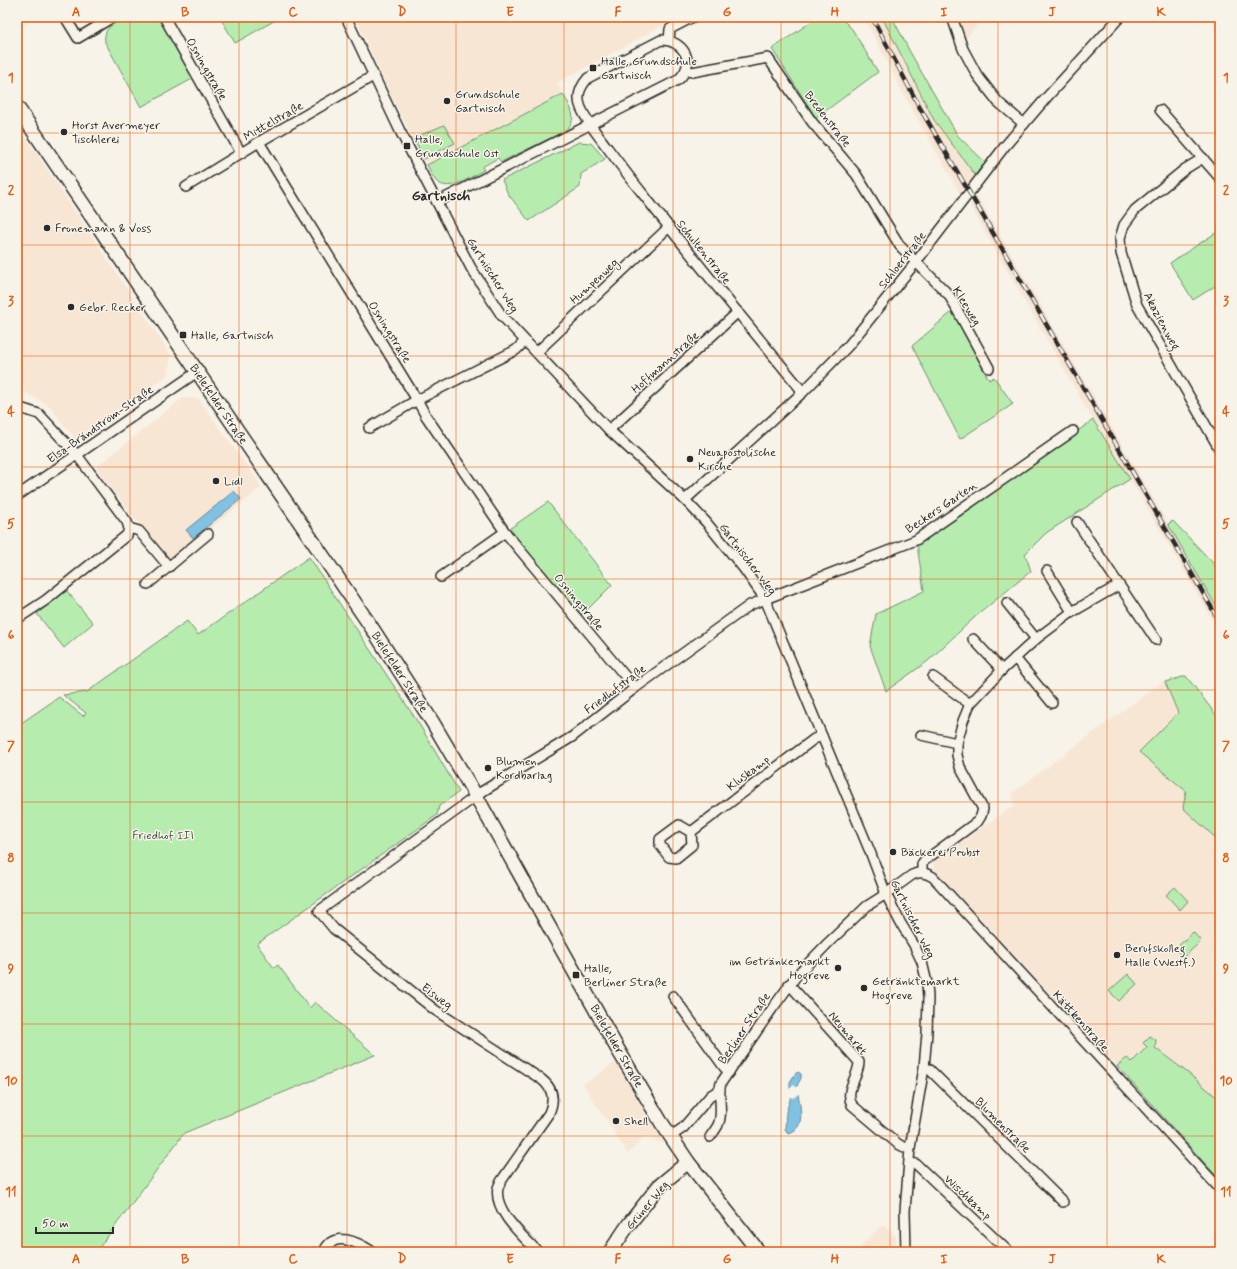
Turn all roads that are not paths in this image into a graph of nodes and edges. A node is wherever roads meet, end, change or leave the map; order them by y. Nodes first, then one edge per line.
1 (65, 17) edge
2 (113, 17) edge
3 (164, 17) edge
4 (346, 17) edge
5 (694, 17) edge
6 (952, 17) edge
7 (1120, 17) edge
8 (669, 40) junction
9 (686, 70) junction
10 (373, 76) junction
11 (17, 107) edge
12 (1160, 110) dead end
13 (1024, 124) junction
14 (590, 125) junction
15 (259, 142) junction
16 (241, 153) junction
17 (1203, 158) junction
18 (1220, 178) edge
19 (186, 187) dead end
20 (437, 202) junction
21 (669, 227) junction
22 (916, 262) junction
23 (738, 312) junction
24 (526, 341) junction
25 (537, 352) junction
26 (990, 368) dead end
27 (197, 372) junction
28 (803, 392) junction
29 (417, 400) junction
30 (17, 407) edge
31 (369, 428) dead end
32 (609, 430) junction
33 (1073, 430) dead end
34 (1220, 450) edge
35 (77, 455) junction
36 (17, 496) edge
37 (685, 500) junction
38 (1077, 522) dead end
39 (129, 528) junction
40 (505, 532) junction
41 (208, 534) dead end
42 (169, 567) junction
43 (1047, 571) dead end
44 (440, 577) dead end
45 (148, 584) dead end
46 (1119, 585) junction
47 (765, 599) junction
48 (1007, 603) dead end
49 (1072, 612) junction
50 (17, 619) edge
51 (973, 639) dead end
52 (1036, 639) junction
53 (1156, 640) dead end
54 (1014, 658) junction
55 (1002, 670) junction
56 (934, 677) dead end
57 (635, 688) junction
58 (1052, 703) dead end
59 (970, 704) junction
60 (822, 736) junction
61 (921, 736) dead end
62 (957, 743) junction
63 (476, 796) junction
64 (691, 832) dead end
65 (922, 872) junction
66 (886, 894) junction
67 (789, 984) junction
68 (673, 996) dead end
69 (924, 1068) junction
70 (729, 1072) junction
71 (719, 1090) junction
72 (671, 1136) junction
73 (710, 1137) dead end
74 (910, 1148) junction
75 (688, 1162) junction
76 (909, 1163) junction
77 (1220, 1189) edge
78 (1063, 1202) dead end
79 (324, 1252) edge
80 (373, 1252) edge
81 (538, 1252) edge
82 (610, 1252) edge
83 (759, 1252) edge
84 (906, 1252) edge
85 (1009, 1252) edge

1 - 2 street
3 - 16 street, Osningstraße
4 - 10 street, Gartnischer Weg
5 - 8 street
6 - 13 street
7 - 13 street, Schloerstraße
8 - 9 street
8 - 14 street
9 - 14 street
9 - 22 street, Bredenstraße
10 - 15 street, Mittelstraße
10 - 20 street, Gartnischer Weg
11 - 27 street, Bielefelder Straße
12 - 17 street
13 - 22 street, Schloerstraße
14 - 20 street
14 - 21 street, Schultenstraße
15 - 16 street, Mittelstraße
15 - 29 street, Osningstraße
16 - 19 street, Mittelstraße
17 - 18 street
17 - 34 street, Akazienweg
20 - 24 street, Gartnischer Weg
21 - 23 street, Schultenstraße
21 - 25 street, Humpenweg
22 - 26 street, Kleeweg
22 - 28 street, Schloerstraße
23 - 28 street, Schultenstraße
23 - 32 street, Hoffmannstraße
24 - 25 street, Gartnischer Weg
24 - 29 street
25 - 32 street, Gartnischer Weg
27 - 35 street, Elsa-Brändström-Straße
27 - 63 street, Bielefelder Straße
28 - 37 street, Schloerstraße
29 - 31 street
29 - 40 street, Osningstraße
30 - 35 street
32 - 37 street, Gartnischer Weg
33 - 47 street, Beckers Garten
35 - 36 street, Elsa-Brändström-Straße
35 - 39 street
37 - 47 street, Gartnischer Weg
38 - 46 street
39 - 42 street
39 - 50 street
40 - 44 street
40 - 57 street, Osningstraße
41 - 42 street
42 - 45 street
43 - 49 street
46 - 49 street
46 - 53 street
47 - 57 street, Friedhofstraße
47 - 60 street, Gartnischer Weg
48 - 52 street
49 - 52 street
51 - 55 street
52 - 54 street
54 - 55 street
54 - 58 street
55 - 59 street
56 - 59 street
57 - 63 street, Friedhofstraße
59 - 62 street
60 - 64 street, Kluskamp
60 - 66 street, Gartnischer Weg
61 - 62 street
62 - 65 street
63 - 72 street, Bielefelder Straße
63 - 81 street, Eisweg
65 - 66 street, Berliner Straße
65 - 77 street, Kättkenstraße
66 - 67 street, Berliner Straße
66 - 69 street, Gartnischer Weg
67 - 70 street, Berliner Straße
67 - 74 street, Neumarkt
68 - 70 street
69 - 74 street, Gartnischer Weg
69 - 78 street, Blumenstraße
70 - 71 street, Berliner Straße
71 - 72 street, Berliner Straße
71 - 73 street
72 - 75 street, Bielefelder Straße
74 - 76 street, Gartnischer Weg
75 - 82 street, Grüner Weg
75 - 83 street, Bielefelder Straße
76 - 84 street, Gartnischer Weg
76 - 85 street, Wischkamp
79 - 80 street

